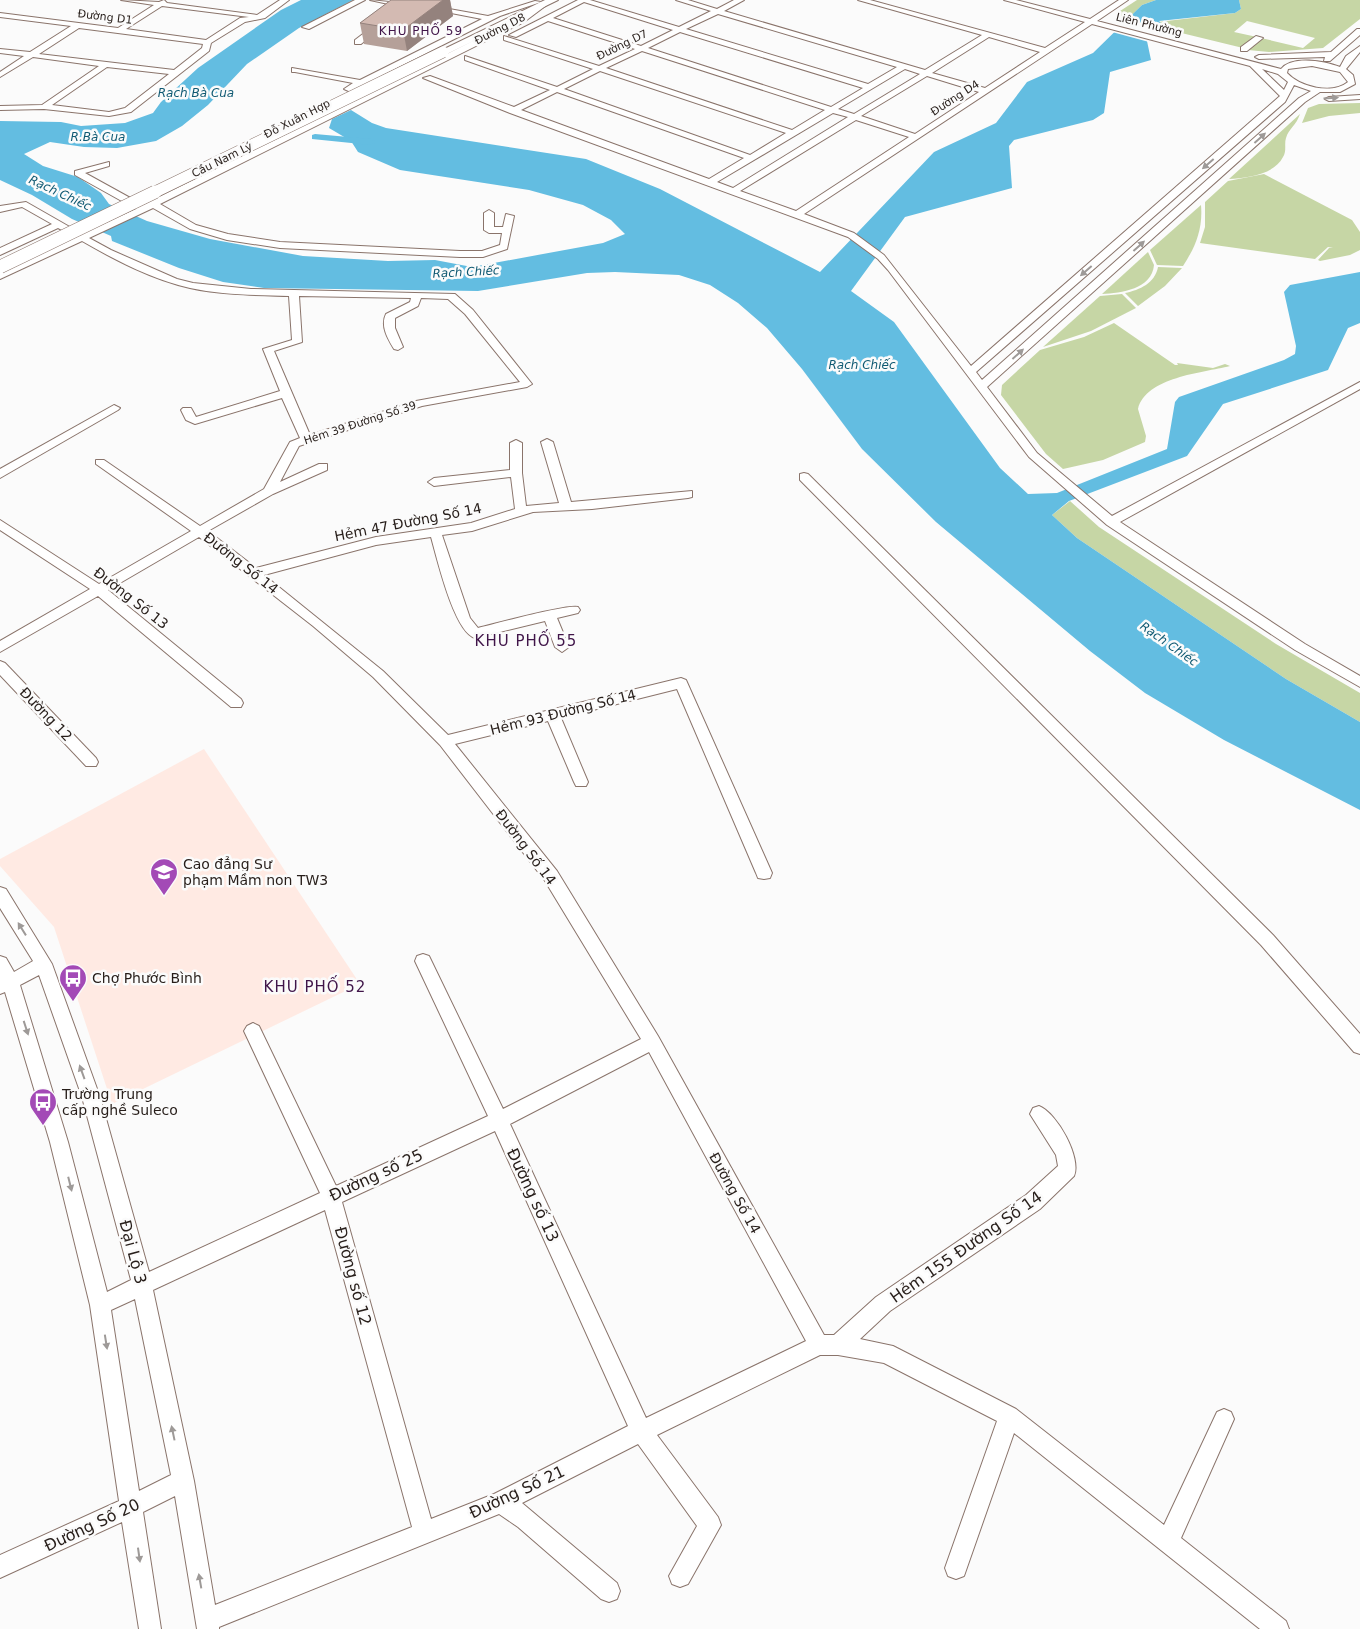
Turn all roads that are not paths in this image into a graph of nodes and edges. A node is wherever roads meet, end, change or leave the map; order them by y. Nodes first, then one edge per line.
1 (125, 0) edge
2 (285, 0) edge
3 (361, 0) edge
4 (374, 0) edge
5 (583, 0) edge
6 (680, 0) edge
7 (740, 0) edge
8 (862, 0) edge
9 (1008, 0) edge
10 (1035, 0) edge
11 (1124, 0) edge
12 (540, 1) edge
13 (164, 2) edge
14 (410, 3) edge
15 (400, 11) edge
16 (717, 11) junction
17 (0, 15) edge
18 (262, 16) junction
19 (1099, 16) junction
20 (490, 18) junction
21 (547, 18) junction
22 (386, 21) edge
23 (1092, 22) junction
24 (78, 25) junction
25 (306, 28) dead end
26 (120, 30) junction
27 (679, 30) junction
28 (1360, 31) edge
29 (988, 35) junction
30 (1259, 38) dead end
31 (207, 42) junction
32 (358, 42) dead end
33 (642, 48) junction
34 (1360, 48) edge
35 (1244, 49) dead end
36 (0, 51) edge
37 (439, 51) junction
38 (1047, 51) junction
39 (1334, 54) junction
40 (31, 55) junction
41 (1259, 57) junction
42 (468, 58) dead end
43 (106, 64) junction
44 (1252, 64) junction
45 (1294, 64) junction
46 (1318, 64) junction
47 (903, 67) junction
48 (599, 69) junction
49 (295, 70) dead end
50 (1342, 70) junction
51 (176, 73) junction
52 (925, 73) junction
53 (1283, 73) junction
54 (0, 75) edge
55 (431, 76) dead end
56 (1356, 80) edge
57 (359, 82) junction
58 (1292, 82) junction
59 (870, 87) junction
60 (1343, 88) junction
61 (557, 89) junction
62 (1319, 89) junction
63 (986, 92) junction
64 (1360, 92) edge
65 (1285, 96) junction
66 (368, 97) junction
67 (1360, 97) edge
68 (1302, 100) junction
69 (44, 107) junction
70 (0, 108) edge
71 (833, 109) junction
72 (513, 111) junction
73 (1264, 115) junction
74 (855, 116) junction
75 (1280, 120) junction
76 (793, 133) junction
77 (917, 137) junction
78 (751, 158) junction
79 (106, 164) dead end
80 (711, 182) junction
81 (734, 190) junction
82 (1178, 191) junction
83 (1194, 196) junction
84 (0, 199) edge
85 (153, 204) junction
86 (10, 206) junction
87 (0, 209) edge
88 (143, 209) junction
89 (489, 214) dead end
90 (798, 214) junction
91 (509, 216) dead end
92 (59, 224) junction
93 (505, 230) junction
94 (82, 236) junction
95 (0, 252) edge
96 (0, 259) edge
97 (0, 268) edge
98 (0, 276) edge
99 (1072, 283) junction
100 (1089, 290) junction
101 (294, 293) junction
102 (418, 294) junction
103 (398, 348) dead end
104 (970, 372) junction
105 (1360, 385) edge
106 (981, 386) junction
107 (286, 393) junction
108 (114, 408) dead end
109 (187, 410) dead end
110 (306, 439) junction
111 (547, 442) dead end
112 (516, 443) dead end
113 (100, 462) dead end
114 (323, 467) dead end
115 (516, 473) junction
116 (0, 474) edge
117 (804, 477) dead end
118 (434, 482) dead end
119 (269, 491) junction
120 (688, 494) dead end
121 (566, 506) junction
122 (520, 512) junction
123 (1111, 522) junction
124 (0, 524) edge
125 (201, 532) junction
126 (435, 532) junction
127 (254, 573) junction
128 (100, 590) junction
129 (573, 610) dead end
130 (549, 616) junction
131 (562, 647) dead end
132 (0, 648) edge
133 (0, 666) edge
134 (1360, 682) edge
135 (236, 704) dead end
136 (552, 715) junction
137 (445, 741) junction
138 (91, 762) dead end
139 (581, 782) dead end
140 (764, 872) dead end
141 (0, 894) edge
142 (423, 961) dead end
143 (0, 963) edge
144 (44, 964) junction
145 (5, 984) edge
146 (253, 1031) dead end
147 (652, 1042) junction
148 (1360, 1046) edge
149 (1039, 1114) dead end
150 (499, 1120) junction
151 (331, 1196) junction
152 (142, 1284) junction
153 (100, 1305) junction
154 (828, 1345) junction
155 (1009, 1416) junction
156 (1224, 1419) dead end
157 (641, 1430) junction
158 (183, 1480) junction
159 (501, 1502) junction
160 (132, 1506) junction
161 (424, 1532) junction
162 (1168, 1541) junction
163 (0, 1567) edge
164 (956, 1568) dead end
165 (680, 1576) dead end
166 (609, 1592) dead end
167 (208, 1624) edge
168 (150, 1629) edge
169 (1278, 1629) edge

1 - 13 street
2 - 18 street
3 - 25 street
4 - 14 street
5 - 21 street, Đường D8
5 - 27 street
6 - 16 street
7 - 16 street, Đường D7
8 - 29 street
9 - 23 street, Liên Phường
10 - 19 street, Liên Phường
11 - 19 street, Đường D4
12 - 20 street
12 - 37 main road
12 - 66 street, Đỗ Xuân Hợp
13 - 18 street
13 - 26 street
14 - 15 street
14 - 20 street
16 - 27 street, Đường D7
16 - 47 street
17 - 24 street, Đường D1
18 - 31 street
19 - 23 street, Đường D4
19 - 41 street, Liên Phường
20 - 57 street
21 - 33 street
21 - 48 street, Đường D8
22 - 32 street
23 - 38 street, Đường D4
23 - 44 street, Liên Phường
24 - 26 street, Đường D1
24 - 40 street
26 - 31 street, Đường D1
27 - 33 street, Đường D7
27 - 59 street
28 - 39 street
29 - 38 street
29 - 52 street
30 - 35 street
31 - 51 street
33 - 48 street, Đường D7
33 - 71 street
34 - 50 street
36 - 40 street
37 - 96 main road, Cầu Nam Lý
37 - 97 main road, Cầu Nam Lý, bridge
38 - 63 street, Đường D4
39 - 41 street
39 - 46 street
40 - 43 street
40 - 54 street
41 - 45 street, Liên Phường
42 - 61 street
43 - 51 street
43 - 69 street
44 - 53 street, Liên Phường
44 - 65 street
45 - 46 street, Liên Phường
45 - 53 street
46 - 50 street, Liên Phường
47 - 52 street
47 - 59 street
48 - 61 street, Đường D7
48 - 76 street
49 - 57 street
50 - 56 street, Liên Phường
51 - 69 street
52 - 63 street
52 - 74 street
53 - 58 street, Liên Phường
55 - 72 street
56 - 60 street, Liên Phường
57 - 66 street
58 - 62 street
58 - 65 street
59 - 71 street
60 - 62 street
60 - 64 street
61 - 72 street, Đường D7
61 - 78 street
62 - 68 street
63 - 77 street, Đường D4
65 - 73 street
66 - 85 street, Đỗ Xuân Hợp
68 -> 67 street
68 - 75 street
69 - 70 street
71 - 74 street
71 - 76 street
72 - 80 street
73 - 75 street
73 -> 82 street
74 - 77 street
74 - 81 street
83 -> 75 street
76 - 78 street
77 - 90 street, Đường D4
78 - 80 street
79 - 88 street
80 - 81 street
81 - 90 street
82 - 83 street
82 -> 99 street
100 -> 83 street
84 - 86 street
85 - 88 street, Đỗ Xuân Hợp
85 - 93 street
86 - 87 street
86 - 92 street
88 - 94 street, Đỗ Xuân Hợp
89 - 93 street
90 - 104 street
91 - 93 street
92 - 94 street
92 - 95 street
94 - 98 street
94 - 101 street
99 - 100 street
99 - 104 street
106 -> 100 street
101 - 102 street
101 - 107 street
102 - 103 street
102 - 110 street, Hẻm 39 Đường Số 39
104 - 106 street
105 - 123 street
106 - 123 street
107 - 109 street
107 - 110 street
108 - 116 street
110 - 119 street, Hẻm 39 Đường Số 39
111 - 121 street
112 - 115 street
113 - 125 street, Đường Số 14
114 - 119 street
115 - 118 street
115 - 122 street
117 - 148 street
119 - 125 street
120 - 121 street, Hẻm 47 Đường Số 14
121 - 122 street, Hẻm 47 Đường Số 14
122 - 126 street, Hẻm 47 Đường Số 14
123 - 134 street
124 - 128 street, Đường Số 13
125 - 127 street, Đường Số 14
125 - 128 street
126 - 127 street, Hẻm 47 Đường Số 14
126 - 130 street
127 - 137 street, Đường Số 14
128 - 132 street
128 - 135 street, Đường Số 13
129 - 130 street
130 - 131 street
133 - 138 street, Đường 12
136 - 137 street, Hẻm 93 Đường Số 14
136 - 139 street
136 - 140 street, Hẻm 93 Đường Số 14
137 - 147 street, Đường Số 14
144 -> 141 street, Đại Lộ 3
142 - 150 street, Đường số 13
143 - 145 street
144 - 145 street
152 -> 144 street, Đại Lộ 3
145 -> 153 street
146 - 151 street, Đường số 12
147 - 150 street, Đường số 25
147 - 154 street, Đường Số 14
149 - 154 street, Hẻm 155 Đường Số 14
150 - 151 street, Đường số 25
150 - 157 street, Đường số 13
151 - 152 street, Đường số 25
151 - 161 street, Đường số 12
152 - 153 street, Đường số 25
158 -> 152 street, Đại Lộ 3
153 -> 160 street
154 - 155 street
154 - 157 street, Đường Số 21
155 - 162 street
155 - 164 street
156 - 162 street
157 - 159 street, Đường Số 21
157 - 165 street, Đường số 13
158 - 160 street, Đường Số 20
167 -> 158 street, Đại Lộ 3
159 - 161 street, Đường Số 21
159 - 166 street
160 - 163 street, Đường Số 20
160 -> 168 street
161 - 167 street, Đường Số 21
162 - 169 street

